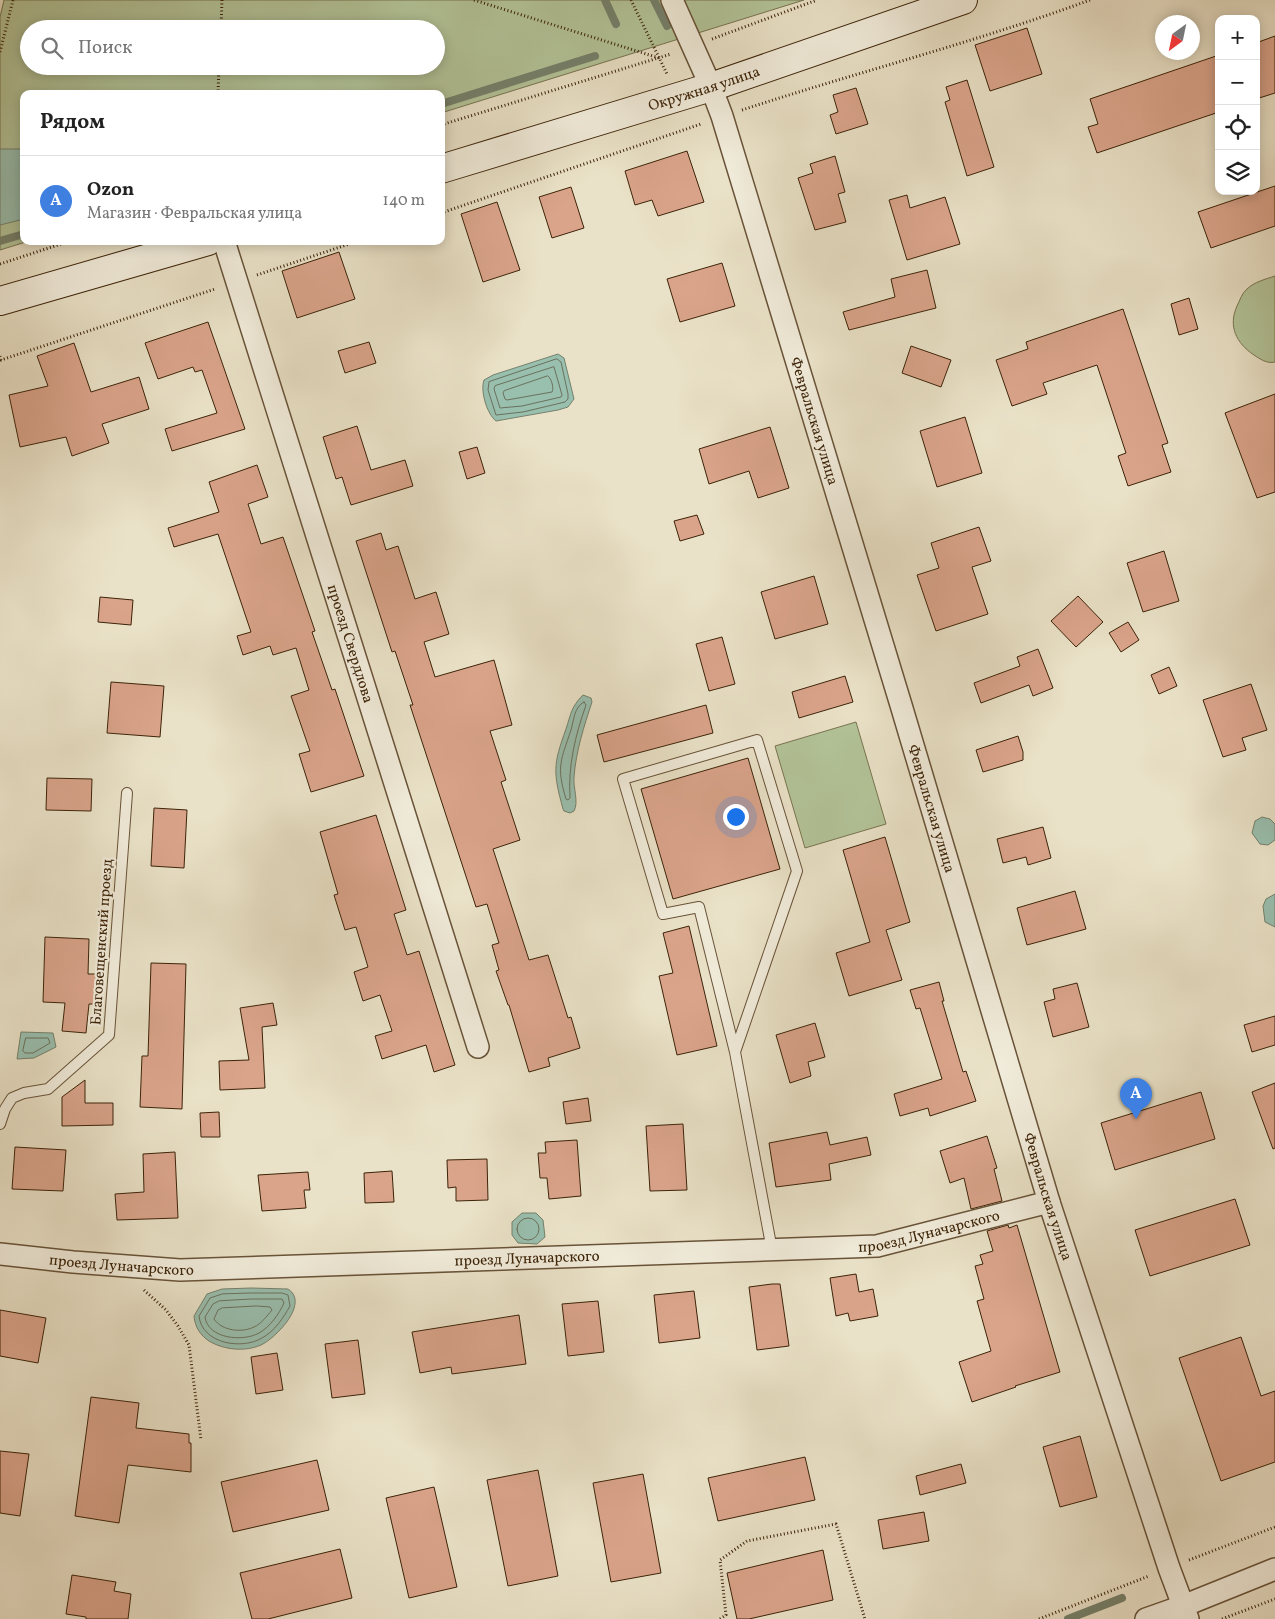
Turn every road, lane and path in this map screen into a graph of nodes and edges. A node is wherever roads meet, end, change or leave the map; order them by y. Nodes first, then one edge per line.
1 (13, 0) edge
2 (222, 0) edge
3 (474, 0) edge
4 (631, 0) edge
5 (672, 0) edge
6 (817, 0) edge
7 (963, 0) edge
8 (1090, 0) edge
9 (221, 20) edge
10 (692, 46) junction
11 (0, 52) edge
12 (659, 58) junction
13 (219, 75) edge
14 (711, 86) junction
15 (218, 90) edge
16 (722, 116) junction
17 (445, 124) edge
18 (445, 168) edge
19 (445, 212) edge
20 (58, 245) edge
21 (194, 245) edge
22 (225, 245) edge
23 (346, 245) edge
24 (0, 264) edge
25 (237, 282) junction
26 (0, 301) edge
27 (0, 356) edge
28 (127, 793) dead end
29 (478, 1047) dead end
30 (735, 1052) junction
31 (0, 1124) edge
32 (1049, 1202) junction
33 (772, 1250) junction
34 (0, 1254) edge
35 (115, 1265) junction
36 (201, 1440) dead end
37 (1275, 1569) edge
38 (1275, 1599) edge
39 (1186, 1613) edge
40 (720, 1619) edge
41 (865, 1619) edge
42 (1146, 1619) edge
43 (1222, 1619) edge

1 - 11 path
2 - 9 path
3 - 12 path
4 - 12 path
5 - 10 street, Февральская улица
6 - 10 path
7 - 14 main road, Окружная улица
8 - 16 path
10 - 12 path
10 - 14 street, Февральская улица
12 - 17 path
13 - 15 path
14 - 16 street, Февральская улица
14 - 18 main road, Окружная улица
16 - 19 path
16 - 32 street, Февральская улица
20 - 24 path
21 - 26 main road
22 - 25 street, проезд Свердлова
23 - 25 path
25 - 27 path
25 - 29 street, проезд Свердлова
28 - 31 lane, Благовещенский проезд
30 - 30 lane
30 - 33 lane
32 - 33 street, проезд Луначарского
32 - 39 street, Февральская улица
33 - 35 street, проезд Луначарского
34 - 35 street, проезд Луначарского
35 - 36 path
37 - 39 street
38 - 43 path
39 - 42 street
40 - 41 path

